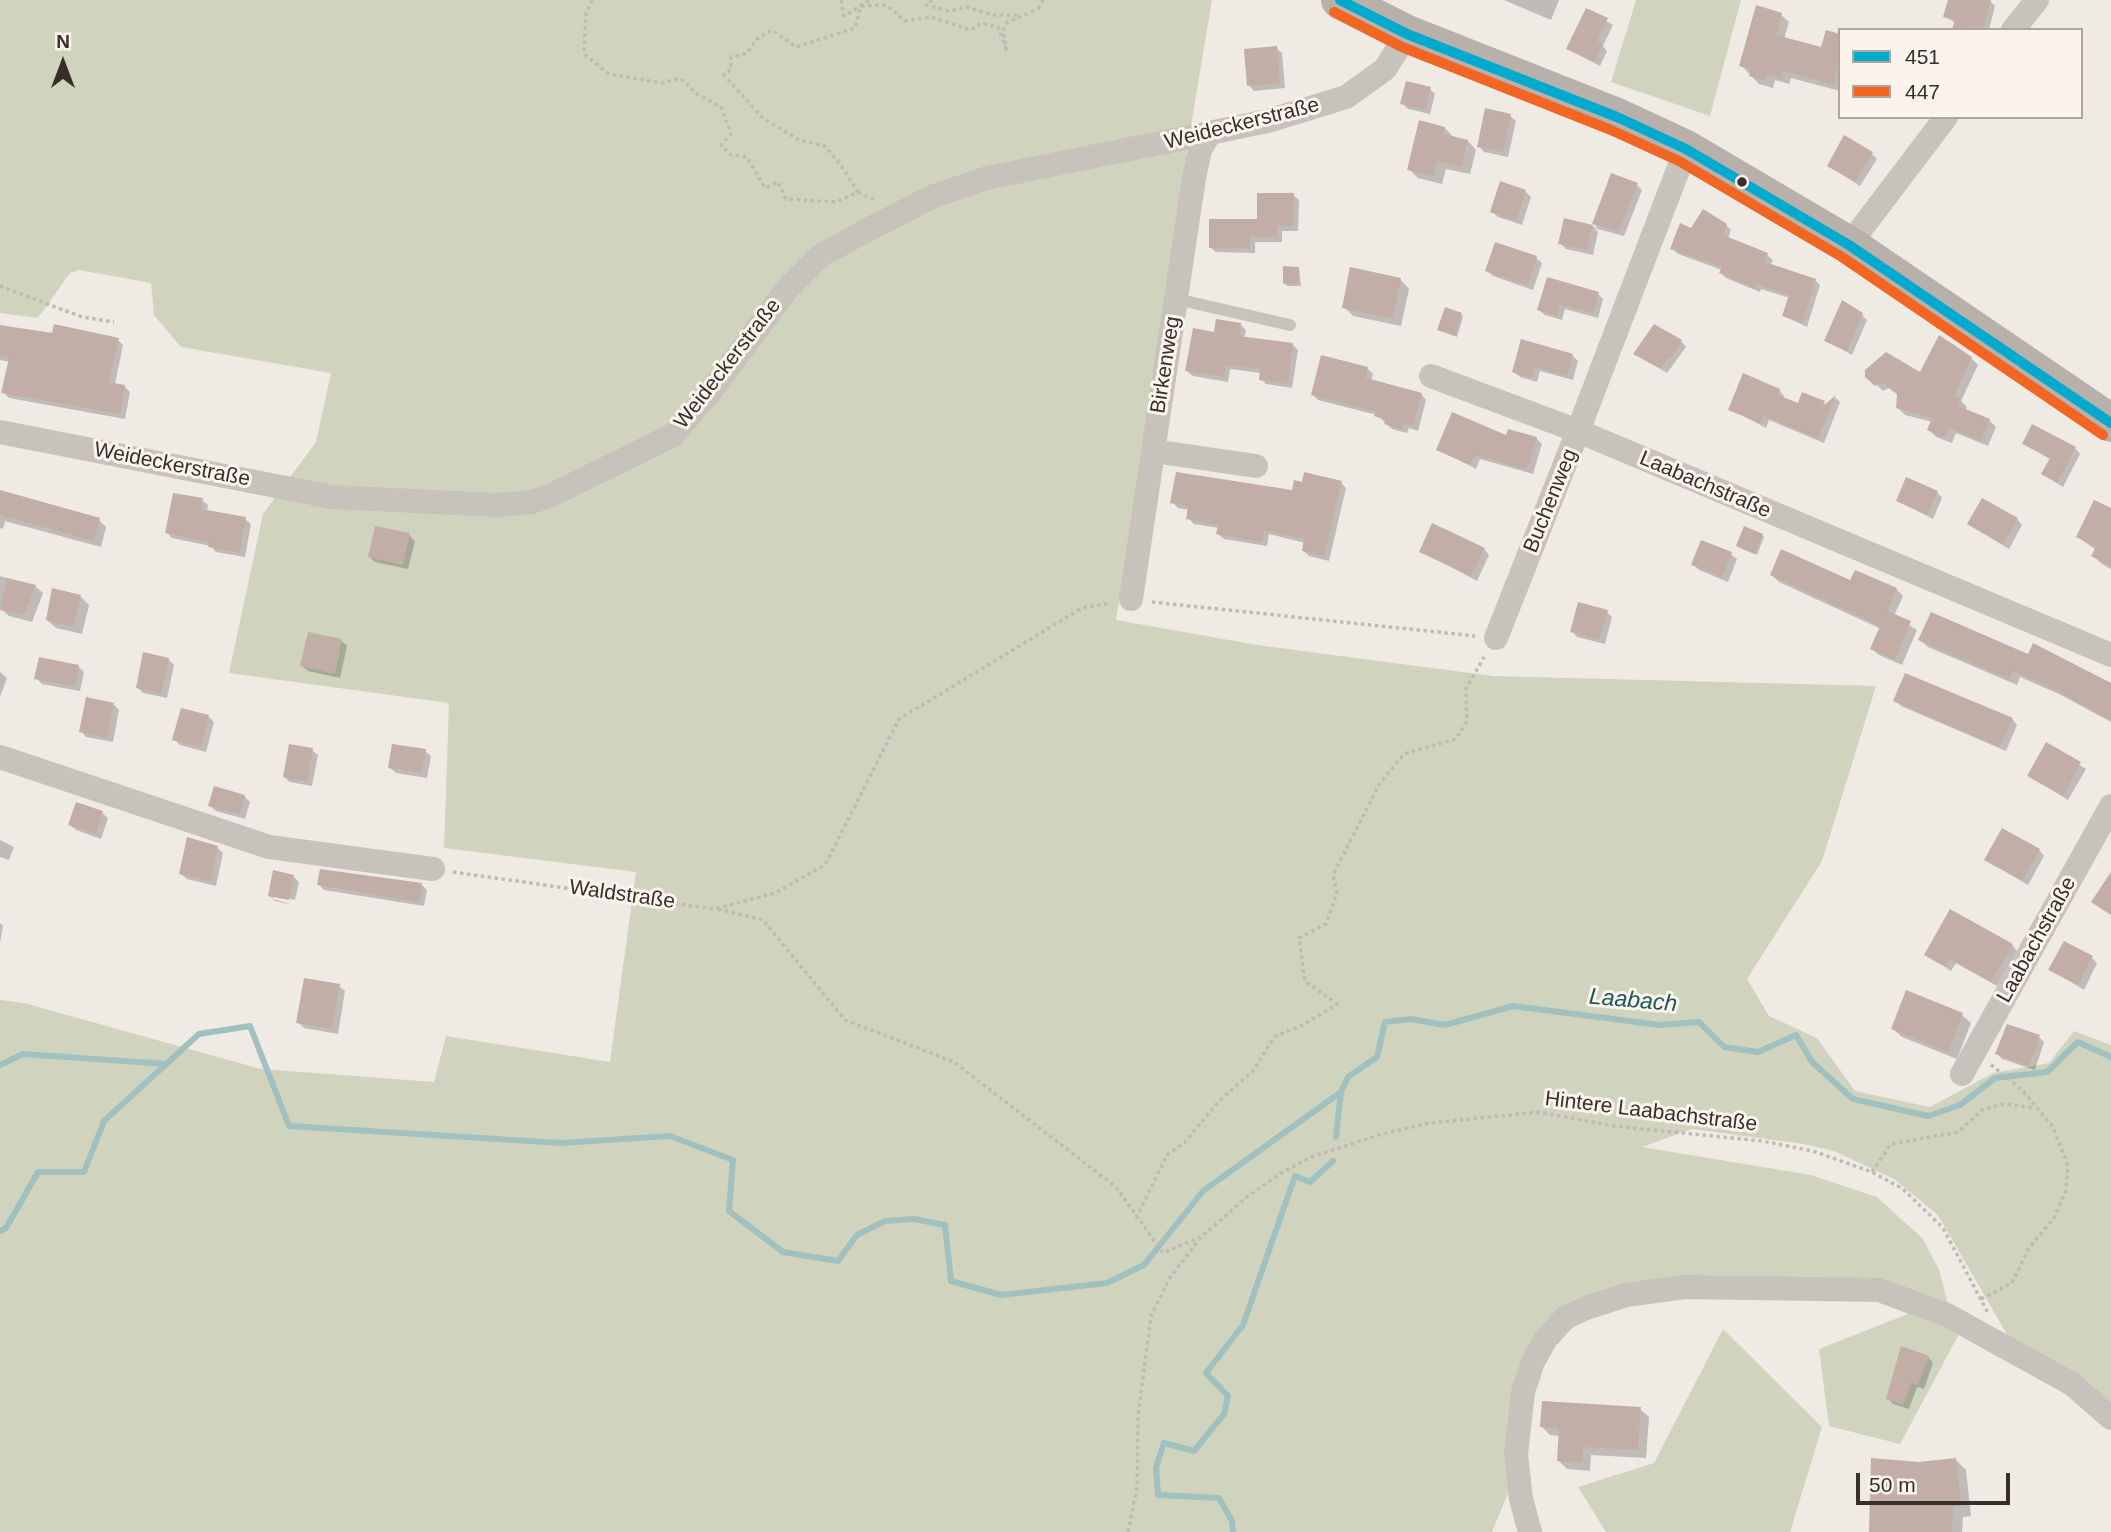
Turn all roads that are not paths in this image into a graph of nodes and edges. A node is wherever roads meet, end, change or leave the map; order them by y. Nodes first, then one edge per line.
1 (1339, 0) edge
2 (2037, 0) edge
3 (2016, 28) edge
4 (1407, 34) junction
5 (1944, 119) edge
6 (1210, 133) junction
7 (1686, 149) junction
8 (1849, 245) junction
9 (1176, 299) junction
10 (1290, 325) dead end
11 (1431, 376) dead end
12 (2111, 424) edge
13 (1578, 431) junction
14 (0, 432) edge
15 (1153, 451) junction
16 (1256, 466) dead end
17 (1131, 599) road end
18 (1496, 638) road end
19 (2111, 655) edge
20 (0, 757) edge
21 (2111, 806) edge
22 (433, 869) road end
23 (1962, 1074) dead end
24 (2111, 1418) edge
25 (1530, 1532) edge

1 - 4 main road
2 - 3 street
4 - 6 street, Weideckerstraße
4 - 7 main road
5 - 8 street
6 - 9 street, Birkenweg
6 - 14 street, Weideckerstraße
7 - 8 main road
7 - 13 street
8 - 12 main road
9 - 10 lane
9 - 15 street, Birkenweg
11 - 13 street, Buchenweg
13 - 18 street, Buchenweg
13 - 19 street, Laabachstraße
15 - 16 street
15 - 17 street, Birkenweg
20 - 22 street
21 - 23 street, Laabachstraße
24 - 25 street

